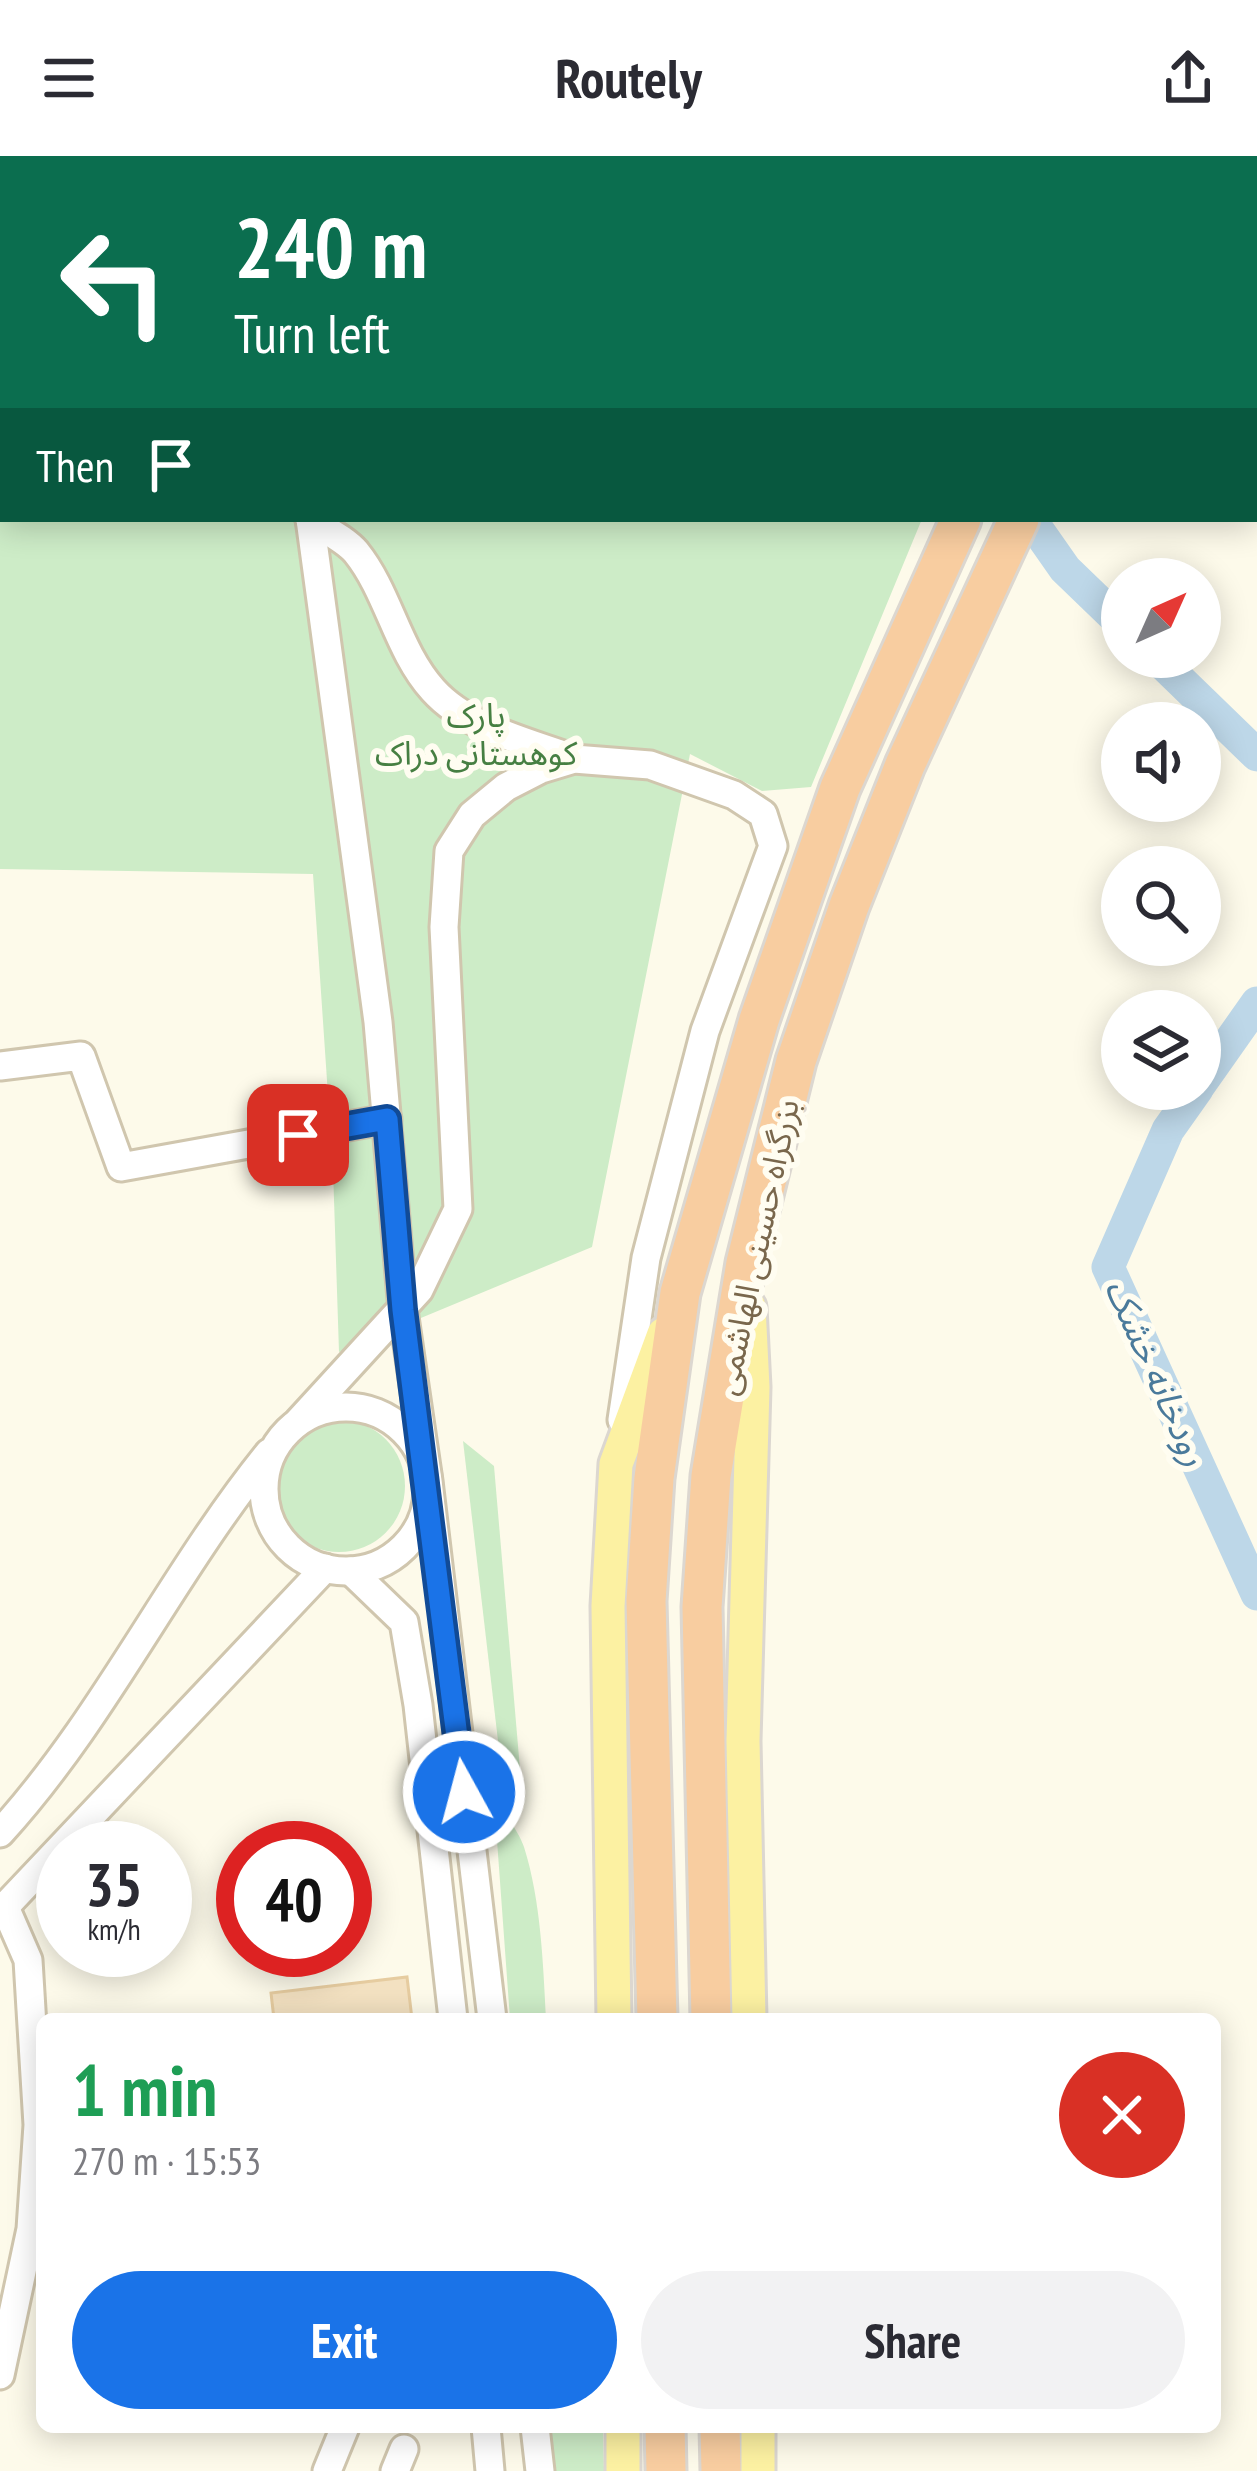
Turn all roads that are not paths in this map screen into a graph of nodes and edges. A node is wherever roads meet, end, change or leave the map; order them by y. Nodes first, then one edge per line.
1 (310, 522) edge
2 (313, 522) edge
3 (960, 522) edge
4 (1018, 522) edge
5 (574, 759) junction
6 (0, 1066) edge
7 (387, 1119) junction
8 (746, 1263) junction
9 (680, 1293) junction
10 (403, 1310) junction
11 (289, 1431) junction
12 (616, 1464) junction
13 (428, 1481) junction
14 (338, 1570) junction
15 (454, 1701) junction
16 (418, 1705) junction
17 (0, 1833) edge
18 (3, 1910) edge
19 (452, 2013) edge
20 (491, 2013) edge
21 (614, 2013) edge
22 (657, 2013) edge
23 (711, 2013) edge
24 (749, 2013) edge
25 (36, 2092) edge
26 (36, 2155) edge
27 (0, 2375) edge
28 (343, 2433) edge
29 (487, 2433) edge
30 (536, 2433) edge
31 (622, 2433) edge
32 (665, 2433) edge
33 (720, 2433) edge
34 (758, 2433) edge
35 (327, 2471) edge
36 (490, 2471) edge
37 (540, 2471) edge
38 (623, 2471) edge
39 (666, 2471) edge
40 (721, 2471) edge
41 (758, 2471) edge

1 - 7 street
2 - 5 street
3 - 9 highway, بزرگراه حسینی الهاشمی
4 - 8 highway, بزرگراه حسینی الهاشمی
5 - 10 street
5 - 12 street
6 - 7 street
7 - 10 street
8 - 23 highway, بزرگراه حسینی الهاشمی
8 - 24 main road
9 - 12 main road
9 - 22 highway, بزرگراه حسینی الهاشمی
10 - 11 street
10 - 13 street
11 - 13 street
11 - 14 street
11 - 17 street
12 - 21 main road
13 - 14 street
13 - 15 street
14 - 16 street
14 - 18 street
15 - 16 street
15 - 20 street
16 - 19 street
18 - 25 street
26 - 27 street
28 - 35 street
29 - 36 street
30 - 37 street
31 - 38 main road
32 - 39 highway
33 - 40 highway
34 - 41 main road

